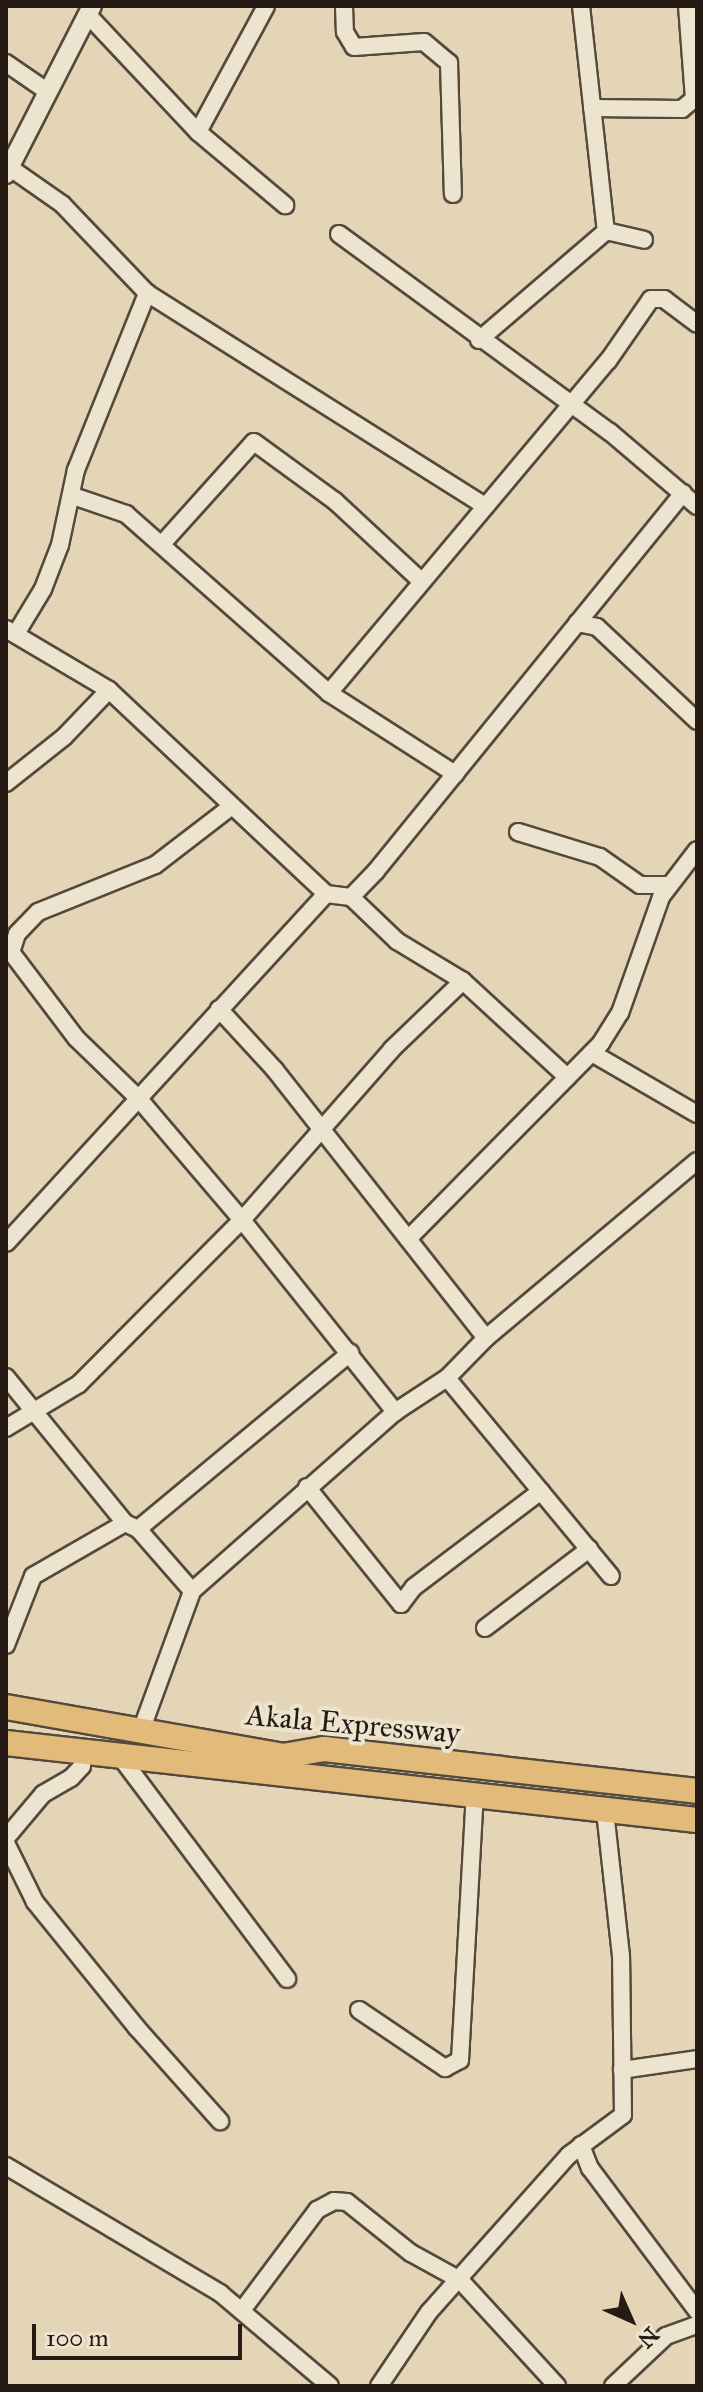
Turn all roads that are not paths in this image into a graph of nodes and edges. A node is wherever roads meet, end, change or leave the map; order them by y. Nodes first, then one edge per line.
1 (266, 6) edge
2 (344, 6) edge
3 (581, 6) edge
4 (687, 6) edge
5 (90, 11) edge
6 (6, 63) edge
7 (48, 92) junction
8 (592, 108) junction
9 (689, 111) edge
10 (198, 132) junction
11 (7, 171) edge
12 (453, 194) dead end
13 (285, 205) dead end
14 (606, 231) junction
15 (339, 234) dead end
16 (644, 240) dead end
17 (147, 293) junction
18 (697, 324) edge
19 (479, 340) junction
20 (570, 408) junction
21 (683, 493) junction
22 (73, 496) junction
23 (485, 506) junction
24 (697, 506) edge
25 (162, 544) junction
26 (421, 581) junction
27 (594, 601) junction
28 (577, 623) junction
29 (597, 627) junction
30 (12, 630) edge
31 (109, 690) junction
32 (329, 693) junction
33 (697, 721) edge
34 (455, 774) junction
35 (6, 783) edge
36 (232, 806) junction
37 (518, 832) dead end
38 (697, 850) edge
39 (668, 885) junction
40 (326, 894) junction
41 (351, 897) junction
42 (463, 981) junction
43 (219, 1009) junction
44 (592, 1053) junction
45 (567, 1077) junction
46 (139, 1099) junction
47 (697, 1114) edge
48 (319, 1129) junction
49 (697, 1161) edge
50 (242, 1220) junction
51 (408, 1239) junction
52 (6, 1243) edge
53 (486, 1338) junction
54 (350, 1353) junction
55 (6, 1377) edge
56 (447, 1378) junction
57 (32, 1411) junction
58 (395, 1412) junction
59 (6, 1428) edge
60 (307, 1487) junction
61 (541, 1491) junction
62 (132, 1526) junction
63 (589, 1549) junction
64 (611, 1576) dead end
65 (192, 1591) junction
66 (485, 1628) dead end
67 (6, 1645) edge
68 (6, 1707) edge
69 (44, 1712) junction
70 (142, 1728) junction
71 (6, 1743) edge
72 (37, 1748) junction
73 (83, 1752) junction
74 (119, 1755) junction
75 (697, 1791) edge
76 (475, 1795) junction
77 (605, 1810) junction
78 (697, 1820) edge
79 (6, 1840) edge
80 (287, 1979) dead end
81 (359, 2010) dead end
82 (697, 2059) edge
83 (622, 2070) junction
84 (220, 2121) dead end
85 (581, 2145) junction
86 (6, 2166) edge
87 (460, 2280) junction
88 (243, 2309) junction
89 (697, 2311) edge
90 (697, 2325) edge
91 (321, 2383) edge
92 (379, 2386) edge
93 (557, 2386) edge
94 (613, 2386) edge

1 - 10 street
2 - 12 street
3 - 8 street
4 - 9 street
5 - 7 street
5 - 10 street
6 - 7 street
7 - 11 street
8 - 9 street
8 - 14 street
10 - 13 street
11 - 17 street
14 - 16 street
14 - 19 street
15 - 19 street
17 - 22 street
17 - 23 street
18 - 20 street
19 - 20 street
20 - 21 street
20 - 23 street
21 - 24 street
21 - 27 street
22 - 25 street
22 - 30 street
23 - 26 street
25 - 26 street
25 - 32 street
26 - 32 street
27 - 28 street
27 - 29 street
28 - 29 street
28 - 34 street
29 - 33 street
30 - 31 street
31 - 35 street
31 - 36 street
32 - 34 street
34 - 41 street
36 - 40 street
36 - 46 street
37 - 39 street
38 - 39 street
39 - 44 street
40 - 41 street
40 - 43 street
41 - 42 street
42 - 45 street
42 - 48 street
43 - 46 street
43 - 48 street
44 - 45 street
44 - 47 street
45 - 51 street
46 - 50 street
46 - 52 street
48 - 50 street
48 - 51 street
49 - 53 street
50 - 54 street
50 - 57 street
51 - 53 street
53 - 56 street
54 - 58 street
54 - 62 street
55 - 57 street
56 - 58 street
56 - 61 street
57 - 59 street
57 - 62 street
58 - 60 street
60 - 61 street
60 - 65 street
61 - 63 street
62 - 65 street
62 - 67 street
63 - 64 street
63 - 66 street
65 - 70 street
68 - 69 main road, Akala Expressway
69 - 70 main road, Akala Expressway
69 - 72 main road
70 - 75 main road, Akala Expressway
71 - 72 main road, Akala Expressway
72 - 73 main road, Akala Expressway
73 - 74 main road, Akala Expressway
73 - 79 street
74 - 76 main road, Akala Expressway
74 - 80 street
76 - 77 main road, Akala Expressway
76 - 81 street
77 - 78 main road, Akala Expressway
77 - 83 street
79 - 84 street
82 - 83 street
83 - 85 street
85 - 87 street
85 - 89 street
86 - 88 street
87 - 88 street
87 - 92 street
87 - 93 street
88 - 91 street
90 - 94 street

